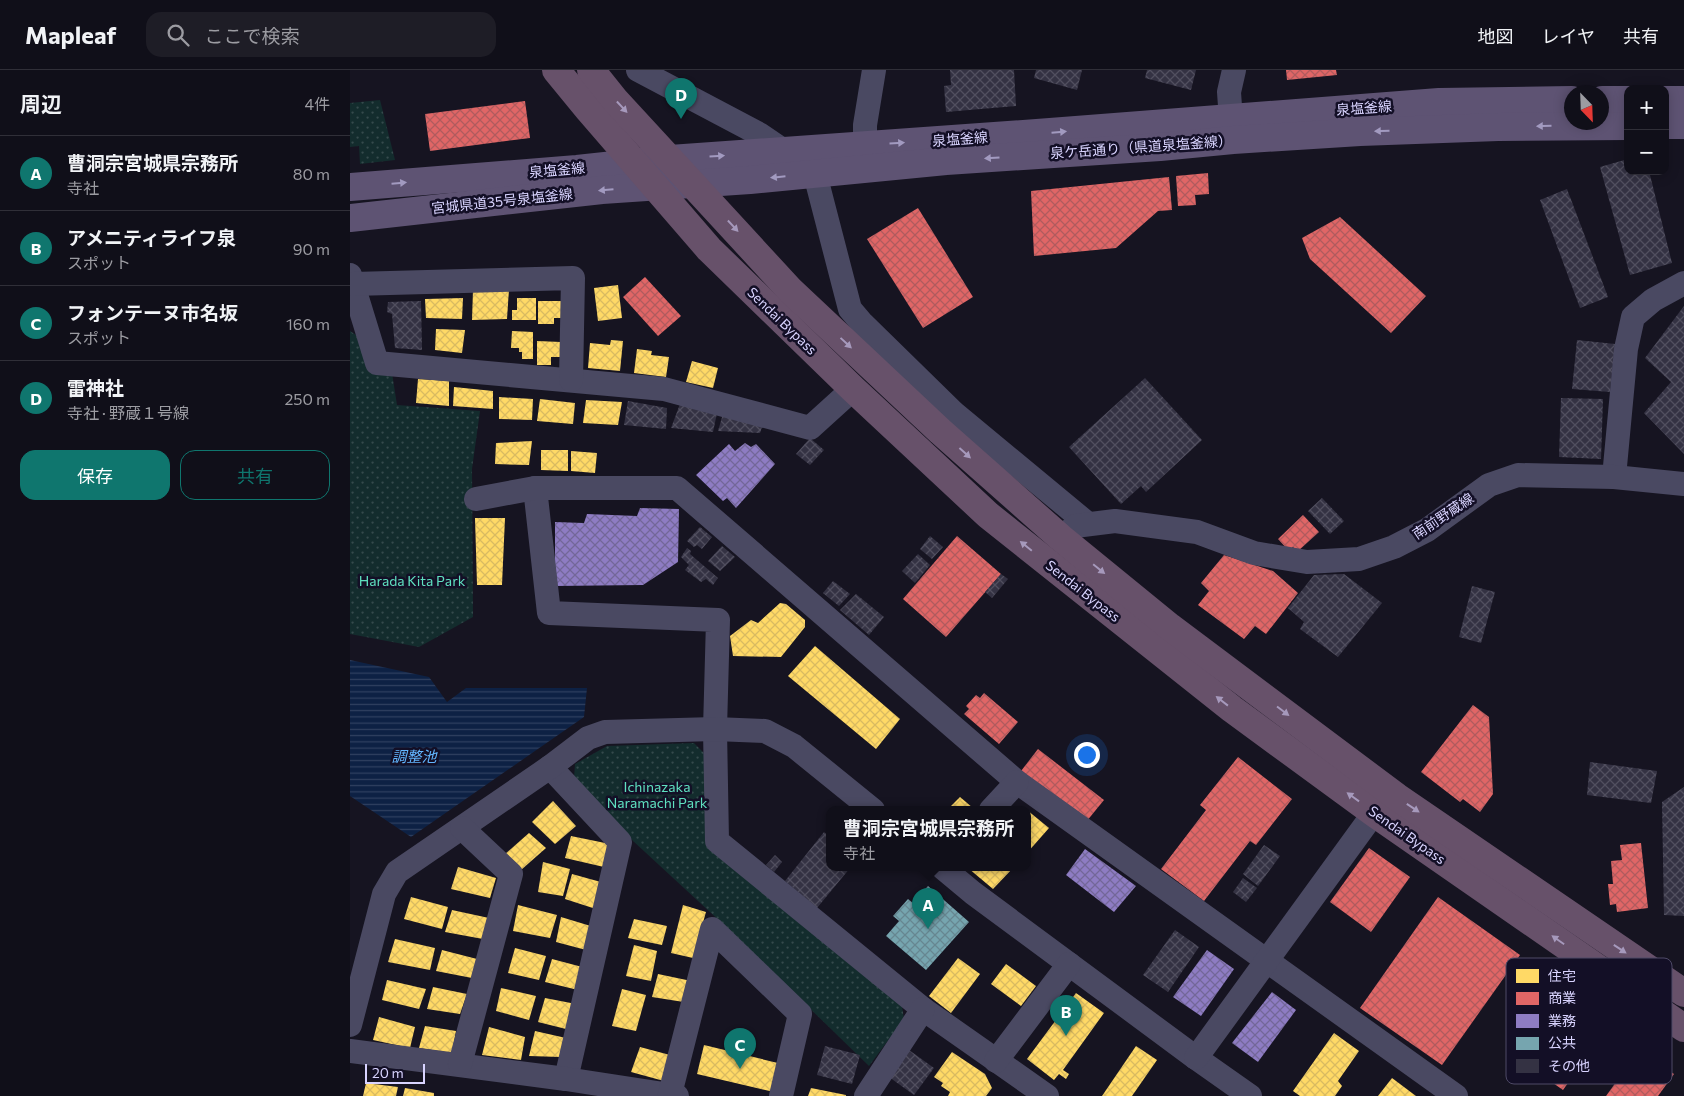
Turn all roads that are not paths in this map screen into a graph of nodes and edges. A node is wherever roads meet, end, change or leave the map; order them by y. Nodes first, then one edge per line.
1 (556, 70) edge
2 (591, 70) edge
3 (638, 70) edge
4 (874, 70) edge
5 (1234, 70) edge
6 (1564, 100) edge
7 (1609, 100) edge
8 (1624, 100) edge
9 (1624, 126) edge
10 (1232, 129) junction
11 (865, 145) junction
12 (784, 151) junction
13 (670, 159) junction
14 (635, 163) junction
15 (815, 174) junction
16 (693, 184) junction
17 (350, 186) edge
18 (655, 186) junction
19 (350, 218) edge
20 (351, 280) edge
21 (1684, 283) edge
22 (355, 310) edge
23 (571, 380) junction
24 (853, 390) junction
25 (1614, 477) junction
26 (1684, 484) edge
27 (535, 488) junction
28 (476, 499) dead end
29 (1088, 524) junction
30 (1061, 538) junction
31 (715, 729) junction
32 (550, 767) junction
33 (1017, 782) junction
34 (868, 806) edge
35 (995, 806) edge
36 (1374, 813) junction
37 (462, 828) junction
38 (948, 871) edge
39 (1583, 958) edge
40 (1633, 958) edge
41 (1266, 962) junction
42 (1069, 964) junction
43 (1672, 985) edge
44 (1684, 993) edge
45 (923, 1009) junction
46 (1672, 1020) edge
47 (350, 1025) edge
48 (1684, 1028) edge
49 (350, 1050) edge
50 (1196, 1058) junction
51 (996, 1060) junction
52 (460, 1064) junction
53 (566, 1079) junction
54 (674, 1095) edge
55 (781, 1096) edge
56 (866, 1096) edge
57 (1047, 1096) edge
58 (1250, 1096) edge
59 (1456, 1096) edge

1 - 14 highway, Sendai Bypass
2 -> 13 highway, Sendai Bypass
3 - 12 street
4 - 11 street
5 - 10 street
6 - 10 main road, 泉塩釜線
7 - 8 main road
9 -> 10 main road, 泉ケ岳通り（県道泉塩釜線）
11 -> 10 main road, 泉塩釜線
10 -> 15 main road, 泉ケ岳通り（県道泉塩釜線）
11 - 12 main road, 泉塩釜線
13 -> 12 main road, 泉塩釜線
13 - 14 main road, 泉塩釜線
13 - 16 highway, Sendai Bypass
17 -> 14 main road, 泉塩釜線
14 - 18 highway, Sendai Bypass
15 -> 16 main road, 泉ケ岳通り（県道泉塩釜線）
15 - 29 street
16 - 18 main road, 泉ケ岳通り（県道泉塩釜線）
16 -> 30 highway, Sendai Bypass
18 -> 19 main road, 宮城県道35号泉塩釜線
18 - 24 highway, Sendai Bypass
20 - 22 street
20 - 23 street
21 - 25 street
22 - 23 street
23 - 24 street
36 -> 24 highway, Sendai Bypass
25 - 26 street, 南前野蔵線
25 - 29 street, 南前野蔵線
27 - 28 street
27 - 31 street
27 - 33 street
29 - 30 street, 南前野蔵線
30 -> 40 highway, Sendai Bypass
31 - 32 street
31 - 34 street
31 - 45 street
32 - 37 street
32 - 53 street
33 - 35 street
33 - 41 street
39 -> 36 highway, Sendai Bypass
36 - 41 street
37 - 47 street
37 - 52 street
38 - 42 street
41 - 50 street
41 - 59 street
42 - 50 street
42 - 51 street
43 -> 44 highway, Sendai Bypass
45 - 51 street
45 - 56 street
48 -> 46 highway, Sendai Bypass
49 - 52 street
50 - 58 street
51 - 57 street
52 - 53 street
53 - 54 street
54 - 55 street

